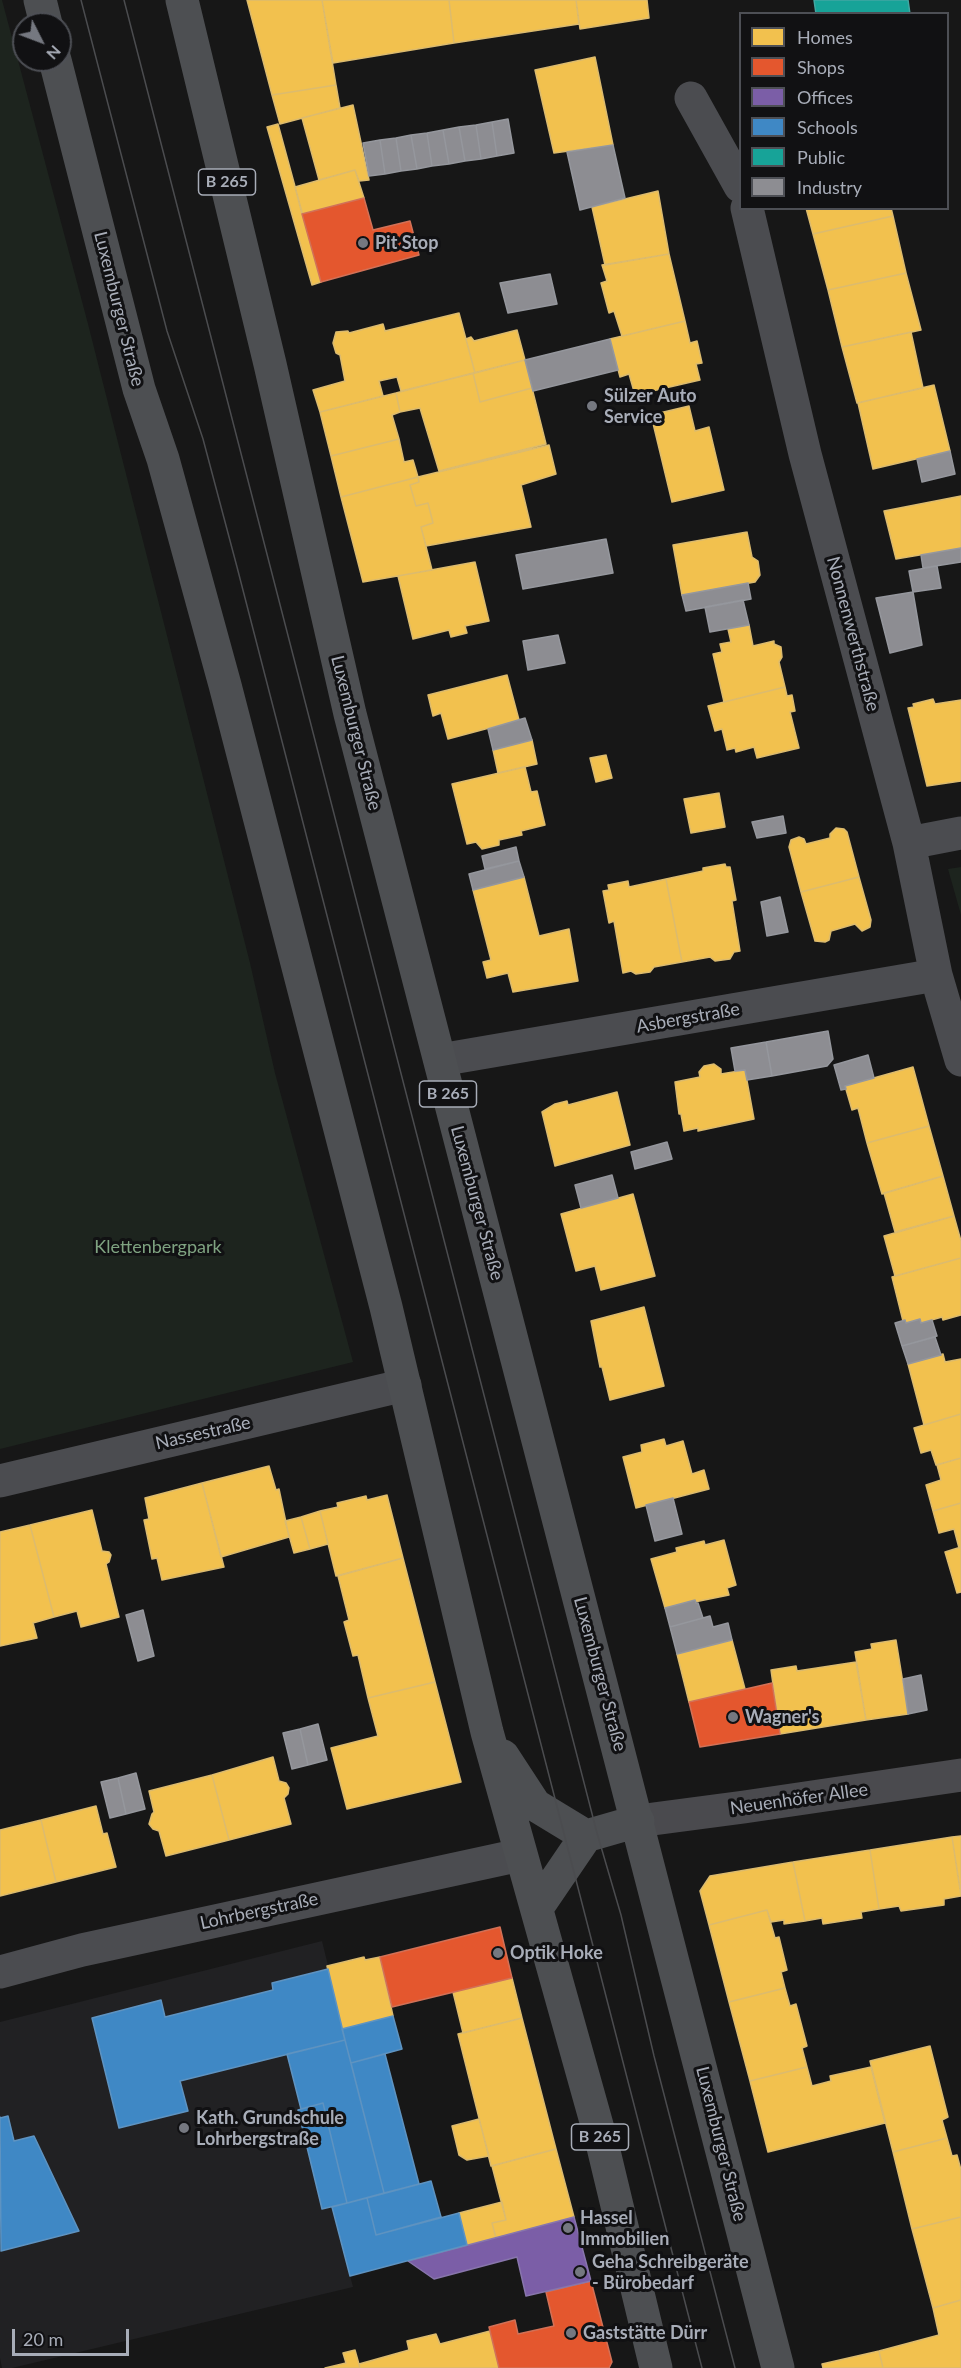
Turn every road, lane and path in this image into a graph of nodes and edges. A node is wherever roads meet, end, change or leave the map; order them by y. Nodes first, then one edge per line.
1 (182, 0) edge
2 (58, 72) edge
3 (691, 98) dead end
4 (739, 182) edge
5 (747, 210) edge
6 (961, 833) edge
7 (909, 843) junction
8 (936, 975) junction
9 (440, 1060) junction
10 (961, 1060) edge
11 (405, 1385) junction
12 (0, 1481) edge
13 (487, 1732) junction
14 (961, 1775) edge
15 (638, 1821) junction
16 (586, 1836) junction
17 (519, 1855) junction
18 (537, 1908) junction
19 (0, 1972) edge
20 (656, 2368) edge
21 (778, 2368) edge

1 - 9 main road, Luxemburger Straße / B 265
2 - 11 main road, Luxemburger Straße / B 265
3 - 4 street
5 - 7 street, Nonnenwerthstraße
6 - 7 street
7 - 8 street, Nonnenwerthstraße
8 - 9 street, Asbergstraße
8 - 10 street, Nonnenwerthstraße
9 - 15 main road, Luxemburger Straße / B 265
11 - 12 street, Nassestraße
11 - 13 main road, Luxemburger Straße / B 265
13 - 16 main road
13 - 17 main road, Luxemburger Straße / B 265
14 - 15 street, Neuenhöfer Allee
15 - 16 main road
15 - 21 main road, Luxemburger Straße / B 265
16 - 18 main road
17 - 18 main road, Luxemburger Straße / B 265
17 - 19 street, Lohrbergstraße
18 - 20 main road, Luxemburger Straße / B 265

